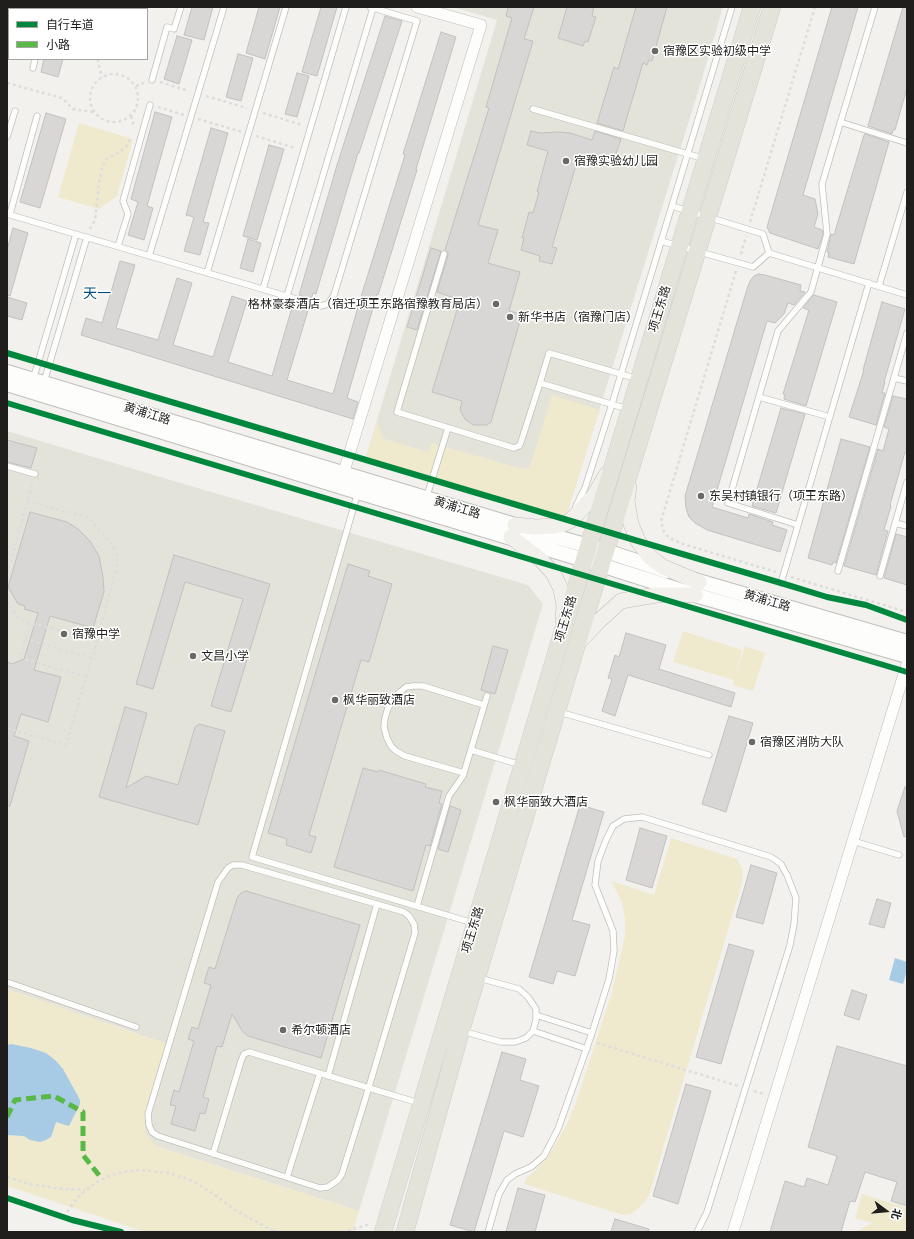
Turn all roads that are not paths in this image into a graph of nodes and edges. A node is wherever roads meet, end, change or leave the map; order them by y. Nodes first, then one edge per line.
1 (181, 7) edge
2 (224, 7) edge
3 (286, 7) edge
4 (346, 7) edge
5 (372, 7) edge
6 (417, 7) edge
7 (732, 7) edge
8 (752, 7) edge
9 (772, 7) edge
10 (875, 7) edge
11 (36, 60) edge
12 (33, 68) dead end
13 (152, 80) road end
14 (150, 105) road end
15 (533, 109) dead end
16 (14, 111) dead end
17 (37, 116) dead end
18 (840, 122) junction
19 (7, 137) edge
20 (907, 143) edge
21 (688, 154) junction
22 (705, 159) junction
23 (907, 192) edge
24 (672, 206) junction
25 (690, 211) junction
26 (8, 214) edge
27 (708, 217) junction
28 (76, 234) junction
29 (87, 237) junction
30 (662, 241) junction
31 (118, 246) junction
32 (679, 246) junction
33 (697, 251) junction
34 (769, 253) junction
35 (444, 254) dead end
36 (149, 256) junction
37 (817, 268) junction
38 (207, 273) junction
39 (869, 283) junction
40 (879, 286) junction
41 (263, 289) junction
42 (907, 294) edge
43 (287, 296) junction
44 (907, 333) edge
45 (7, 372) edge
46 (621, 374) junction
47 (894, 378) junction
48 (639, 379) junction
49 (907, 381) edge
50 (540, 383) junction
51 (7, 384) edge
52 (36, 387) junction
53 (759, 397) junction
54 (612, 404) junction
55 (630, 409) junction
56 (830, 417) junction
57 (448, 428) junction
58 (613, 464) junction
59 (7, 466) edge
60 (631, 470) junction
61 (34, 477) road end
62 (342, 480) junction
63 (907, 482) edge
64 (358, 492) junction
65 (424, 504) junction
66 (565, 519) dead end
67 (895, 523) junction
68 (798, 525) junction
69 (907, 526) edge
70 (513, 531) junction
71 (586, 553) junction
72 (604, 558) junction
73 (838, 571) dead end
74 (880, 576) dead end
75 (781, 583) dead end
76 (697, 589) junction
77 (561, 637) junction
78 (907, 642) edge
79 (577, 644) junction
80 (907, 656) edge
81 (907, 664) edge
82 (487, 696) dead end
83 (484, 705) junction
84 (548, 709) junction
85 (471, 750) junction
86 (709, 755) dead end
87 (531, 768) junction
88 (464, 773) junction
89 (853, 841) junction
90 (898, 855) dead end
91 (377, 904) junction
92 (417, 906) junction
93 (475, 923) junction
94 (468, 974) junction
95 (7, 982) edge
96 (536, 1015) junction
97 (136, 1027) dead end
98 (452, 1028) junction
99 (533, 1031) junction
100 (592, 1033) junction
101 (587, 1049) junction
102 (320, 1073) junction
103 (328, 1076) junction
104 (369, 1088) junction
105 (421, 1103) junction
106 (213, 1154) junction
107 (287, 1177) junction
108 (385, 1226) edge
109 (405, 1232) edge
110 (488, 1232) edge
111 (697, 1232) edge
112 (733, 1232) edge

1 - 13 lane
2 - 36 lane
3 - 38 lane
4 - 41 lane
5 - 43 lane
5 - 43 lane
6 - 62 street
7 - 21 lane
8 - 22 main road, 项王东路
9 - 27 main road, 项王东路
10 - 18 lane
11 - 12 lane
14 - 31 lane
15 - 21 lane
16 - 19 lane
17 - 26 lane
18 - 20 lane
18 - 37 lane
21 - 22 lane
21 - 24 lane
22 - 25 main road, 项王东路
23 - 40 lane
24 - 25 lane
24 - 30 lane
25 - 27 lane
25 - 32 main road, 项王东路
26 - 28 lane
27 - 33 main road, 项王东路
27 - 34 lane
28 - 29 lane
28 - 52 lane
29 - 31 lane
29 - 52 lane
30 - 32 lane
30 - 46 lane
31 - 36 lane
32 - 33 lane
32 - 48 main road, 项王东路
33 - 34 lane
33 - 60 main road, 项王东路
34 - 37 lane
35 - 57 lane
36 - 38 lane
37 - 39 lane
37 - 53 lane
38 - 41 lane
39 - 40 lane
39 - 56 lane
40 - 42 lane
41 - 43 lane
44 - 47 lane
45 - 52 street, 黄浦江路
46 - 48 lane
46 - 50 lane
46 - 54 lane
47 - 49 lane
47 - 73 lane
48 - 55 main road, 项王东路
50 - 54 lane
50 - 57 lane
51 - 52 street, 黄浦江路
52 - 62 street, 黄浦江路
53 - 56 lane
53 - 68 lane
54 - 55 lane
54 - 66 lane
55 - 58 main road, 项王东路
56 - 68 lane
57 - 65 lane
58 - 70 main road
58 - 71 main road, 项王东路
59 - 61 lane
60 - 72 main road, 项王东路
60 - 76 main road
62 - 64 street, 黄浦江路
62 - 65 street, 黄浦江路
63 - 67 lane
64 - 65 street, 黄浦江路
64 - 92 lane
65 - 70 street, 黄浦江路
67 - 69 lane
67 - 74 lane
68 - 75 lane
70 - 71 street, 黄浦江路
70 - 77 main road
71 - 72 street, 黄浦江路
71 - 77 main road, 项王东路
72 - 76 street, 黄浦江路
72 - 79 main road, 项王东路
76 - 78 street, 黄浦江路
76 - 79 main road
76 - 80 street, 黄浦江路
77 - 84 main road, 项王东路
79 - 84 main road, 项王东路
81 - 89 street
82 - 83 lane
83 - 85 lane
83 - 88 lane
84 - 86 lane
84 - 87 main road, 项王东路
85 - 87 lane
85 - 88 lane
87 - 93 main road, 项王东路
87 - 94 main road, 项王东路
88 - 92 lane
89 - 90 lane
89 - 112 street
91 - 103 lane
91 - 104 lane
91 - 106 lane
92 - 93 lane
93 - 94 main road, 项王东路
94 - 96 lane
94 - 98 main road, 项王东路
95 - 97 lane
96 - 99 lane
96 - 100 lane
98 - 99 lane
98 - 105 main road, 项王东路
98 - 109 main road, 项王东路
99 - 101 lane
100 - 101 lane
100 - 111 lane
101 - 110 lane
102 - 103 lane
102 - 106 lane
102 - 107 lane
103 - 104 lane
104 - 105 lane
104 - 107 lane
105 - 108 main road, 项王东路
106 - 107 lane

